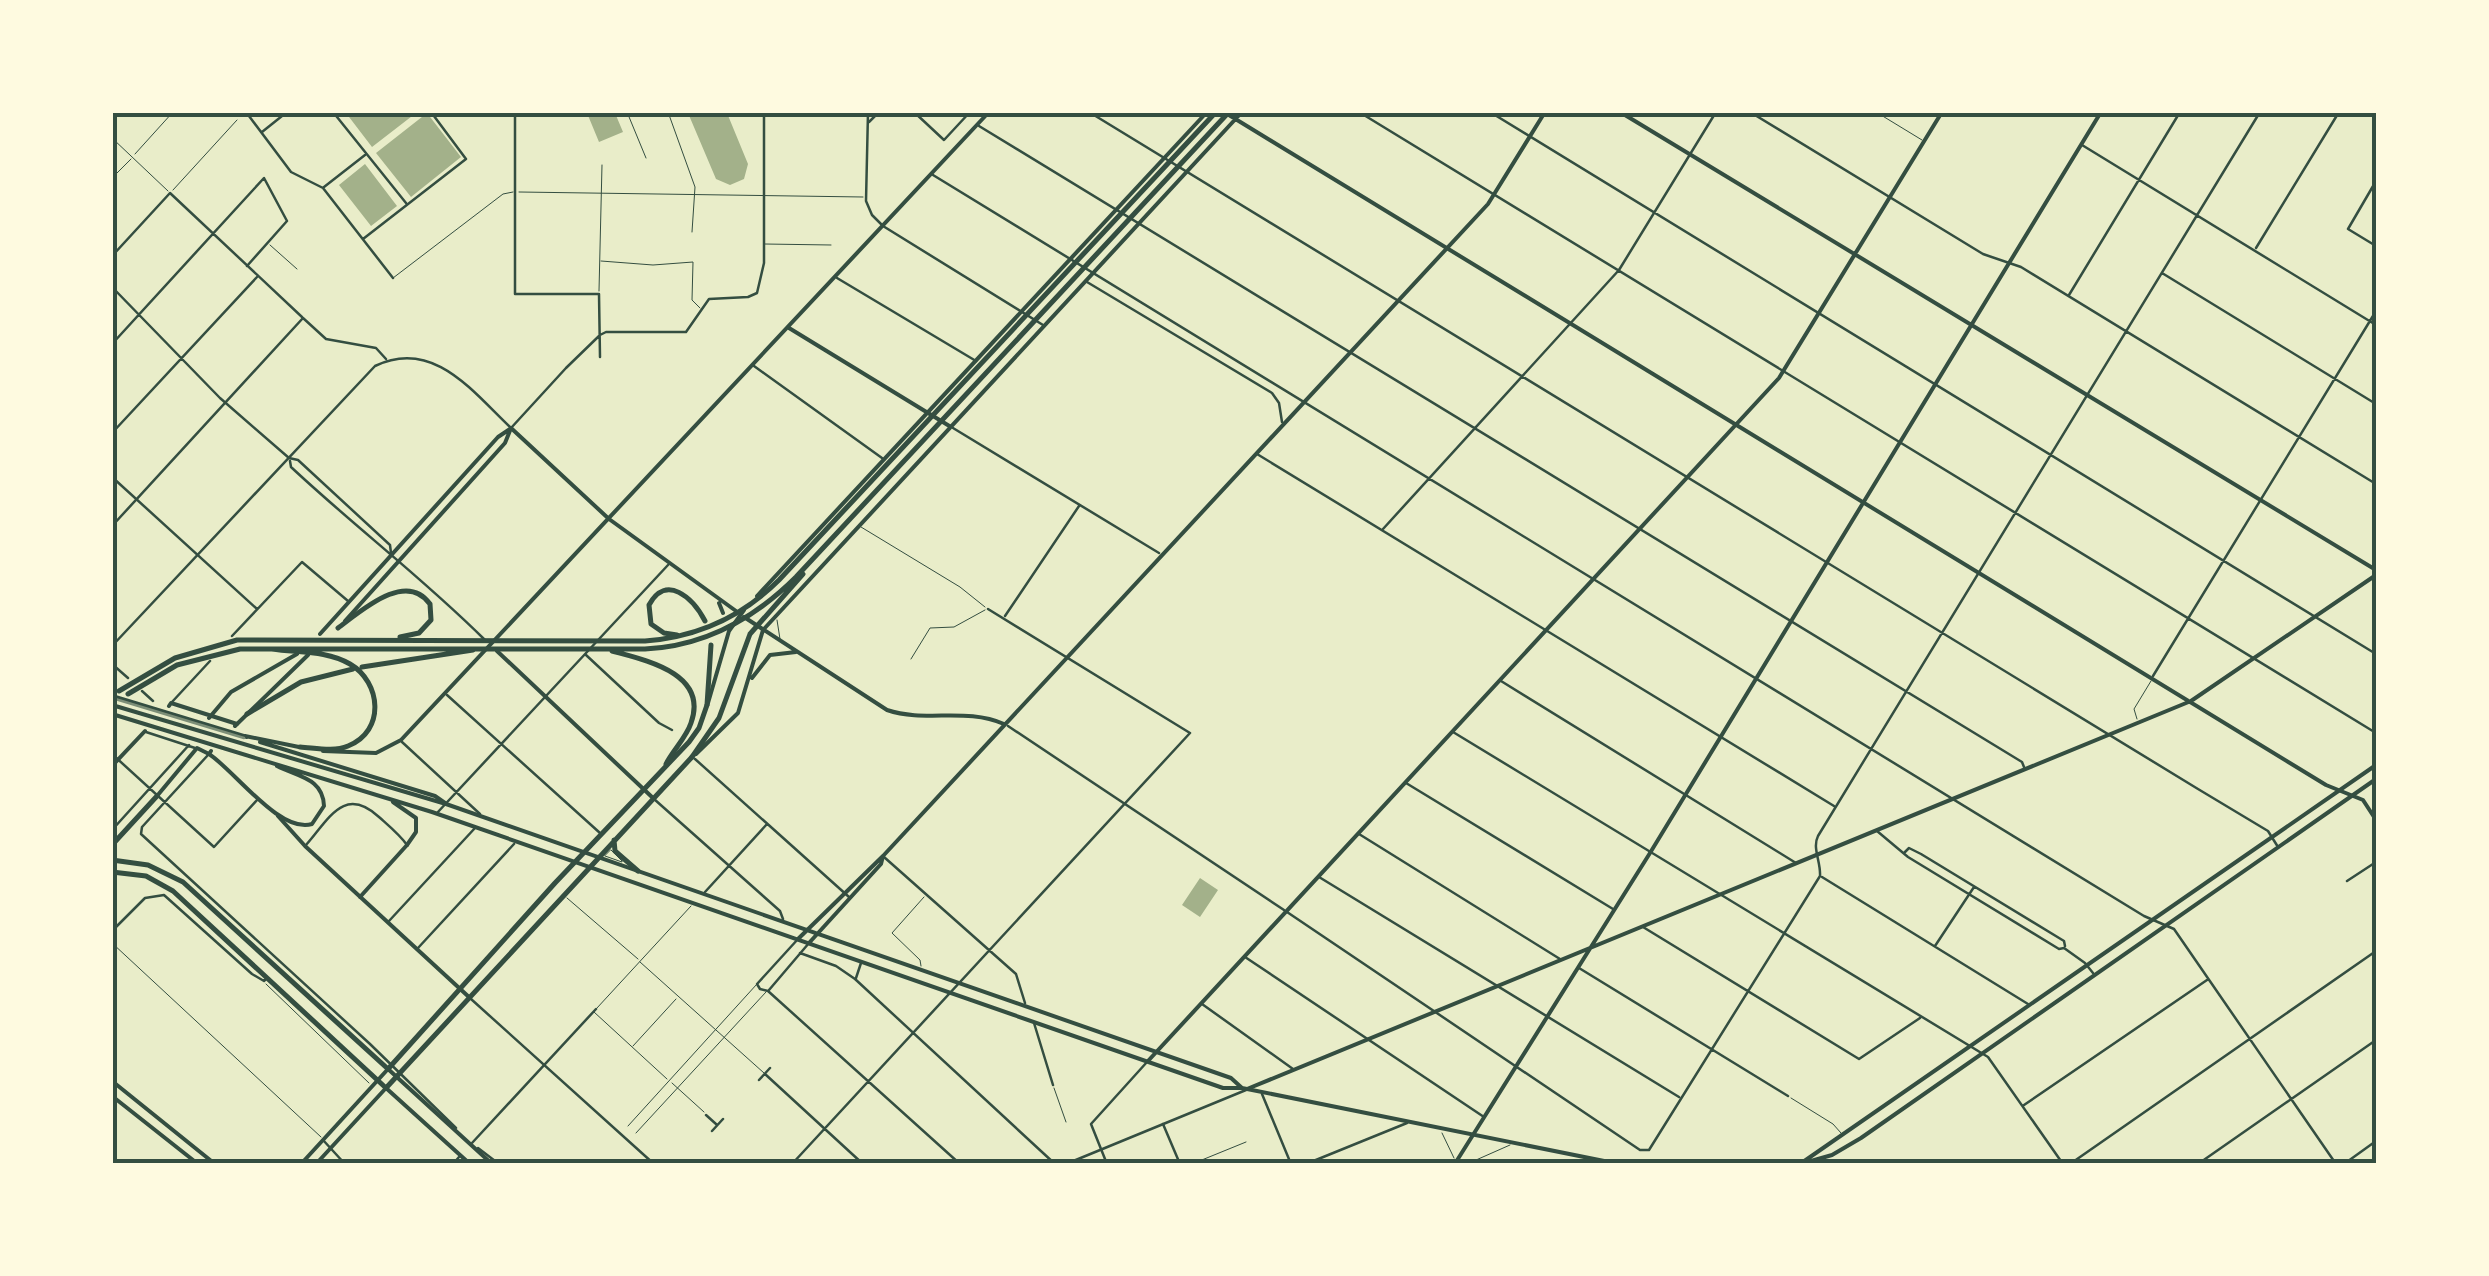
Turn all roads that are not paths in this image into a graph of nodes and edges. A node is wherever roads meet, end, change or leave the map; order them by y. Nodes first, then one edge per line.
1 (173, 112) edge
2 (246, 112) edge
3 (287, 112) edge
4 (333, 112) edge
5 (431, 112) edge
6 (514, 112) edge
7 (628, 112) edge
8 (668, 112) edge
9 (764, 112) edge
10 (868, 112) edge
11 (878, 112) edge
12 (914, 112) edge
13 (970, 112) edge
14 (989, 112) edge
15 (1089, 112) edge
16 (1207, 112) edge
17 (1216, 112) edge
18 (1227, 112) edge
19 (1242, 112) edge
20 (1359, 112) edge
21 (1490, 112) edge
22 (1544, 112) edge
23 (1620, 112) edge
24 (1716, 112) edge
25 (1750, 112) edge
26 (1876, 112) edge
27 (1942, 112) edge
28 (2100, 112) edge
29 (2180, 112) edge
30 (2260, 112) edge
31 (2339, 112) edge
32 (237, 120) dead end
33 (1236, 120) junction
34 (868, 123) junction
35 (978, 125) junction
36 (261, 133) junction
37 (1530, 137) junction
38 (112, 138) edge
39 (1924, 141) junction
40 (2081, 144) junction
41 (366, 154) junction
42 (1690, 155) junction
43 (132, 157) junction
44 (646, 158) dead end
45 (1164, 158) junction
46 (602, 165) dead end
47 (1187, 172) junction
48 (932, 174) junction
49 (112, 178) edge
50 (2139, 180) junction
51 (2376, 181) edge
52 (322, 188) junction
53 (515, 192) junction
54 (170, 193) junction
55 (602, 193) junction
56 (693, 194) junction
57 (764, 195) junction
58 (1495, 195) junction
59 (866, 198) junction
60 (1890, 198) junction
61 (407, 204) junction
62 (1116, 210) junction
63 (1655, 213) junction
64 (2197, 215) junction
65 (1139, 223) junction
66 (883, 226) junction
67 (692, 232) dead end
68 (214, 234) junction
69 (362, 239) junction
70 (268, 243) junction
71 (764, 244) junction
72 (831, 245) dead end
73 (2376, 246) edge
74 (1448, 248) junction
75 (2255, 250) junction
76 (1855, 255) junction
77 (112, 256) edge
78 (1069, 260) junction
79 (601, 261) junction
80 (2009, 263) junction
81 (247, 266) junction
82 (297, 270) dead end
83 (1619, 270) junction
84 (2162, 273) junction
85 (1092, 274) junction
86 (258, 276) junction
87 (836, 277) junction
88 (393, 278) joint
89 (1086, 281) junction
90 (112, 287) edge
91 (599, 294) junction
92 (2068, 295) junction
93 (1399, 301) junction
94 (700, 308) junction
95 (2376, 310) edge
96 (1022, 312) junction
97 (1819, 314) junction
98 (140, 315) junction
99 (303, 318) junction
100 (2370, 321) junction
101 (1571, 324) junction
102 (1972, 324) junction
103 (2376, 325) edge
104 (1045, 326) junction
105 (788, 328) junction
106 (2126, 331) junction
107 (600, 335) junction
108 (112, 344) edge
109 (1351, 352) junction
110 (600, 356) dead end
111 (182, 358) junction
112 (387, 360) junction
113 (976, 362) junction
114 (753, 365) junction
115 (1784, 371) junction
116 (1523, 376) junction
117 (2335, 379) junction
118 (1936, 384) junction
119 (2088, 394) junction
120 (226, 402) junction
121 (1305, 403) junction
122 (2376, 404) edge
123 (928, 412) junction
124 (1737, 425) junction
125 (1283, 426) junction
126 (951, 427) junction
127 (511, 428) junction
128 (1475, 428) junction
129 (112, 433) edge
130 (2300, 437) junction
131 (1900, 442) junction
132 (1257, 454) junction
133 (2051, 455) junction
134 (290, 458) junction
135 (883, 459) junction
136 (112, 477) edge
137 (1688, 478) junction
138 (1428, 479) junction
139 (2376, 484) edge
140 (137, 500) junction
141 (2261, 500) junction
142 (1863, 502) junction
143 (1080, 505) junction
144 (2016, 512) junction
145 (609, 520) junction
146 (825, 520) junction
147 (857, 525) junction
148 (112, 526) edge
149 (1640, 529) junction
150 (1382, 530) junction
151 (846, 538) junction
152 (391, 553) junction
153 (198, 556) junction
154 (1163, 556) junction
155 (815, 557) junction
156 (399, 560) junction
157 (2224, 560) junction
158 (1826, 562) junction
159 (668, 565) junction
160 (780, 570) junction
161 (1979, 572) junction
162 (2376, 572) edge
163 (1593, 580) junction
164 (800, 588) junction
165 (717, 598) junction
166 (350, 602) junction
167 (257, 609) junction
168 (988, 609) junction
169 (723, 613) dead end
170 (741, 614) junction
171 (776, 616) junction
172 (2316, 617) junction
173 (1004, 618) junction
174 (2189, 618) junction
175 (705, 621) dead end
176 (1791, 621) junction
177 (338, 628) junction
178 (763, 630) junction
179 (1546, 630) junction
180 (1942, 632) junction
181 (320, 634) dead end
182 (685, 635) junction
183 (334, 637) junction
184 (235, 638) junction
185 (384, 639) junction
186 (781, 642) junction
187 (490, 644) junction
188 (712, 644) dead end
189 (112, 646) edge
190 (453, 648) junction
191 (625, 649) junction
192 (295, 651) junction
193 (796, 652) junction
194 (585, 654) junction
195 (2376, 654) edge
196 (308, 655) dead end
197 (1069, 656) junction
198 (208, 658) junction
199 (911, 659) dead end
200 (2255, 659) junction
201 (112, 664) edge
202 (357, 668) junction
203 (128, 678) dead end
204 (2152, 678) junction
205 (1755, 679) junction
206 (1499, 680) junction
207 (749, 682) junction
208 (141, 684) junction
209 (126, 691) dead end
210 (1906, 691) junction
211 (445, 693) junction
212 (112, 696) edge
213 (546, 697) junction
214 (153, 701) dead end
215 (2191, 701) junction
216 (170, 704) joint
217 (112, 705) edge
218 (708, 706) junction
219 (112, 714) edge
220 (246, 714) junction
221 (210, 716) junction
222 (1005, 724) junction
223 (2139, 724) junction
224 (672, 730) dead end
225 (1452, 731) junction
226 (144, 732) joint
227 (2376, 733) edge
228 (2111, 735) junction
229 (1720, 736) junction
230 (401, 740) junction
231 (189, 745) junction
232 (500, 745) junction
233 (278, 746) junction
234 (300, 747) junction
235 (197, 748) junction
236 (1871, 749) junction
237 (210, 752) junction
238 (112, 754) edge
239 (692, 756) junction
240 (118, 760) junction
241 (273, 763) junction
242 (666, 764) junction
243 (2376, 765) edge
244 (112, 766) edge
245 (2026, 770) junction
246 (2376, 780) edge
247 (1405, 782) junction
248 (150, 788) junction
249 (643, 789) junction
250 (2340, 791) junction
251 (456, 792) junction
252 (1685, 794) junction
253 (157, 796) junction
254 (2353, 796) junction
255 (259, 798) junction
256 (653, 798) junction
257 (389, 799) junction
258 (1953, 800) junction
259 (164, 802) junction
260 (446, 804) junction
261 (1125, 806) junction
262 (1836, 806) junction
263 (275, 813) junction
264 (436, 814) junction
265 (483, 818) junction
266 (2376, 820) edge
267 (767, 824) junction
268 (475, 828) junction
269 (112, 830) edge
270 (1876, 831) junction
271 (602, 833) junction
272 (1358, 833) junction
273 (2272, 838) junction
274 (614, 840) junction
275 (516, 843) junction
276 (112, 845) edge
277 (407, 845) junction
278 (305, 846) junction
279 (2278, 848) junction
280 (1650, 852) junction
281 (584, 853) junction
282 (1905, 854) junction
283 (1818, 855) junction
284 (883, 856) junction
285 (599, 858) junction
286 (112, 860) edge
287 (2376, 862) edge
288 (574, 863) junction
289 (1797, 863) junction
290 (729, 866) junction
291 (589, 868) junction
292 (638, 871) junction
293 (112, 872) edge
294 (1318, 876) junction
295 (1820, 876) junction
296 (2347, 881) dead end
297 (1974, 886) junction
298 (704, 893) junction
299 (1968, 893) junction
300 (926, 894) junction
301 (1719, 895) junction
302 (565, 896) junction
303 (847, 896) junction
304 (360, 897) junction
305 (693, 904) junction
306 (1614, 910) junction
307 (1285, 911) junction
308 (2152, 920) junction
309 (388, 922) junction
310 (784, 922) junction
311 (2165, 925) junction
312 (1642, 927) junction
313 (809, 930) junction
314 (112, 932) edge
315 (819, 934) junction
316 (1783, 934) junction
317 (798, 939) junction
318 (809, 942) junction
319 (112, 943) edge
320 (1935, 947) junction
321 (1589, 948) junction
322 (2064, 948) junction
323 (417, 949) junction
324 (990, 950) junction
325 (2376, 952) edge
326 (800, 953) junction
327 (1244, 956) junction
328 (1561, 960) junction
329 (640, 962) junction
330 (861, 962) junction
331 (2087, 965) junction
332 (1577, 967) junction
333 (922, 970) junction
334 (2094, 974) junction
335 (266, 979) junction
336 (855, 979) junction
337 (2208, 979) junction
338 (757, 984) junction
339 (959, 984) junction
340 (1497, 986) junction
341 (460, 988) junction
342 (768, 991) junction
343 (1747, 991) junction
344 (951, 994) junction
345 (678, 996) junction
346 (470, 998) junction
347 (1200, 1003) junction
348 (2030, 1005) junction
349 (1026, 1007) junction
350 (595, 1010) junction
351 (1436, 1012) junction
352 (1546, 1015) junction
353 (1921, 1017) junction
354 (1033, 1022) junction
355 (808, 1025) junction
356 (716, 1030) junction
357 (803, 1031) dead end
358 (914, 1033) junction
359 (723, 1037) junction
360 (2250, 1039) junction
361 (1366, 1040) junction
362 (2376, 1040) edge
363 (1970, 1046) junction
364 (632, 1047) junction
365 (1712, 1048) junction
366 (1156, 1052) junction
367 (1981, 1053) junction
368 (1148, 1062) junction
369 (544, 1064) junction
370 (1515, 1066) junction
371 (390, 1067) junction
372 (770, 1068) dead end
373 (1293, 1070) junction
374 (765, 1074) junction
375 (399, 1075) junction
376 (759, 1080) dead end
377 (669, 1081) junction
378 (869, 1081) junction
379 (112, 1082) edge
380 (375, 1083) junction
381 (1053, 1085) joint
382 (386, 1088) junction
383 (1245, 1088) junction
384 (678, 1089) junction
385 (1261, 1092) junction
386 (112, 1096) edge
387 (1790, 1097) joint
388 (1682, 1098) junction
389 (2291, 1099) junction
390 (2023, 1106) junction
391 (706, 1115) joint
392 (1484, 1117) junction
393 (722, 1119) dead end
394 (1066, 1122) dead end
395 (1409, 1122) junction
396 (1163, 1124) junction
397 (718, 1125) junction
398 (628, 1126) dead end
399 (1441, 1128) junction
400 (825, 1129) junction
401 (712, 1131) dead end
402 (636, 1133) dead end
403 (1472, 1135) junction
404 (1843, 1136) junction
405 (322, 1140) junction
406 (2376, 1141) edge
407 (1246, 1142) dead end
408 (1516, 1142) junction
409 (472, 1143) junction
410 (1849, 1146) junction
411 (330, 1148) junction
412 (1101, 1149) junction
413 (466, 1161) edge
414 (214, 1163) edge
415 (1455, 1163) edge
416 (198, 1164) edge
417 (301, 1164) edge
418 (316, 1164) edge
419 (345, 1164) edge
420 (453, 1164) edge
421 (495, 1164) edge
422 (654, 1164) edge
423 (792, 1164) edge
424 (863, 1164) edge
425 (960, 1164) edge
426 (1055, 1164) edge
427 (1066, 1164) edge
428 (1107, 1164) edge
429 (1180, 1164) edge
430 (1192, 1164) edge
431 (1291, 1164) edge
432 (1306, 1164) edge
433 (1466, 1164) edge
434 (1619, 1164) edge
435 (1800, 1164) edge
436 (2063, 1164) edge
437 (2070, 1164) edge
438 (2198, 1164) edge
439 (2336, 1164) edge
440 (2344, 1164) edge

1 - 43 street
2 - 36 street
3 - 36 street
4 - 41 street
5 - 61 street
6 - 53 street
7 - 44 street
8 - 56 street
9 - 57 street
10 - 34 street
11 - 34 street
12 - 13 street
14 - 35 main road
15 - 45 street
16 - 45 main road
17 - 182 highway
18 - 33 main road
18 - 155 highway
19 - 33 main road
20 - 58 street
21 - 37 street
22 - 37 main road
23 - 42 main road
24 - 42 street
25 - 60 street
26 - 39 street
27 - 39 main road
28 - 40 main road
29 - 50 street
30 - 64 street
31 - 75 street
32 - 54 street
33 - 47 main road
33 - 74 main road
34 - 59 street
35 - 48 main road
35 - 62 street
36 - 52 street
37 - 58 main road
37 - 63 street
38 - 43 street
39 - 60 main road
40 - 50 street
40 - 80 main road
41 - 52 street
41 - 61 street
42 - 63 street
42 - 76 main road
43 - 49 street
43 - 54 street
45 - 47 street
45 - 62 main road
46 - 55 street
47 - 65 main road
47 - 93 street
48 - 66 main road
48 - 78 street
50 - 64 street
50 - 92 street
51 - 73 street
52 - 69 street
53 - 55 street
53 - 88 street
53 - 91 street
54 - 68 street
54 - 77 street
55 - 56 street
55 - 79 street
56 - 57 street
56 - 67 street
57 - 59 street
57 - 71 street
58 - 74 main road
58 - 83 street
59 - 66 street
60 - 76 main road
60 - 80 street
61 - 69 street
62 - 65 street
62 - 78 main road
63 - 83 street
63 - 97 street
64 - 75 street
64 - 84 street
65 - 85 main road
65 - 109 street
66 - 87 main road
66 - 96 street
68 - 70 street
68 - 81 street
68 - 98 street
69 - 88 street
70 - 81 street
70 - 82 street
71 - 72 street
71 - 94 street
74 - 93 main road
74 - 101 main road
75 - 100 street
76 - 97 main road
76 - 102 main road
78 - 85 street
78 - 96 main road
79 - 91 street
79 - 94 street
80 - 92 street
80 - 102 main road
81 - 86 street
83 - 101 street
83 - 115 street
84 - 106 street
84 - 117 street
85 - 89 main road
85 - 121 street
86 - 99 street
86 - 111 street
87 - 105 main road
87 - 113 street
89 - 104 main road
89 - 125 street
90 - 98 street
91 - 107 street
92 - 106 street
93 - 109 main road
93 - 116 street
94 - 107 street
95 - 100 street
96 - 104 street
96 - 113 main road
97 - 115 main road
97 - 118 street
98 - 108 street
98 - 111 street
99 - 112 street
99 - 120 street
100 - 103 street
100 - 117 street
101 - 116 street
101 - 124 main road
102 - 118 main road
102 - 119 main road
104 - 126 main road
105 - 114 main road
105 - 123 main road
106 - 119 street
106 - 130 street
107 - 110 street
107 - 127 street
109 - 121 main road
109 - 128 street
111 - 120 street
111 - 129 street
112 - 127 street
112 - 134 street
113 - 123 main road
114 - 135 street
114 - 145 main road
115 - 124 main road
115 - 131 street
116 - 128 street
116 - 137 street
117 - 122 street
117 - 130 street
118 - 131 main road
118 - 133 street
119 - 133 street
119 - 141 main road
120 - 134 street
120 - 140 street
121 - 125 main road
121 - 138 street
123 - 126 main road
123 - 135 main road
124 - 137 main road
124 - 142 main road
125 - 132 main road
126 - 143 street
126 - 147 main road
127 - 145 main road
127 - 152 main road
127 - 156 main road
128 - 138 street
128 - 149 street
130 - 139 street
130 - 141 street
131 - 142 main road
131 - 144 street
132 - 150 street
132 - 154 main road
133 - 144 street
133 - 157 street
134 - 152 street
134 - 152 street
134 - 153 street
135 - 146 main road
136 - 140 street
137 - 149 main road
137 - 158 street
138 - 150 street
138 - 163 street
140 - 148 street
140 - 153 street
141 - 157 street
141 - 162 main road
142 - 158 main road
142 - 161 main road
143 - 154 street
143 - 173 street
144 - 161 street
144 - 174 street
145 - 159 main road
145 - 187 main road
146 - 151 main road
146 - 160 main road
147 - 151 main road
147 - 168 street
149 - 163 main road
149 - 176 street
150 - 179 street
151 - 164 main road
152 - 156 street
152 - 166 main road
153 - 167 street
153 - 189 street
154 - 197 main road
155 - 191 highway
155 - 239 highway
156 - 177 main road
156 - 187 street
157 - 172 street
157 - 174 street
158 - 176 main road
158 - 180 street
159 - 165 main road
159 - 194 street
160 - 164 main road
160 - 170 main road
161 - 180 street
161 - 204 main road
162 - 172 main road
163 - 179 main road
163 - 205 street
164 - 171 main road
165 - 169 main road
165 - 170 main road
166 - 167 street
166 - 181 main road
167 - 184 street
168 - 173 street
168 - 199 street
170 - 178 main road
170 - 218 main road
171 - 178 main road
171 - 186 street
172 - 195 street
172 - 200 main road
173 - 197 street
174 - 200 street
174 - 204 street
175 - 182 highway
176 - 205 main road
176 - 210 street
177 - 183 main road
177 - 185 highway
178 - 186 main road
178 - 207 main road
179 - 206 main road
179 - 229 street
180 - 210 street
180 - 228 street
182 - 191 highway
183 - 184 highway
183 - 185 highway
184 - 208 highway
185 - 190 highway
186 - 193 main road
187 - 211 main road
187 - 213 main road
188 - 218 highway
190 - 191 highway
190 - 191 highway
190 - 192 highway
190 - 202 highway
191 - 242 highway
192 - 198 highway
192 - 202 highway
192 - 221 main road
193 - 207 main road
193 - 222 main road
194 - 213 street
194 - 224 street
196 - 220 main road
197 - 222 main road
197 - 261 street
198 - 208 highway
198 - 216 street
200 - 215 main road
200 - 227 street
201 - 203 street
202 - 220 highway
202 - 234 highway
204 - 215 main road
204 - 223 street
205 - 229 main road
205 - 236 street
206 - 225 main road
206 - 252 street
207 - 239 main road
208 - 209 highway
208 - 214 street
210 - 236 street
210 - 245 street
211 - 230 main road
211 - 232 street
212 - 233 main road
213 - 232 street
213 - 249 main road
215 - 223 main road
215 - 250 main road
216 - 221 main road
217 - 260 main road
218 - 242 highway
219 - 241 main road
220 - 221 main road
222 - 261 street
222 - 284 main road
223 - 228 main road
225 - 247 main road
225 - 280 street
226 - 231 street
226 - 240 main road
228 - 245 main road
228 - 273 street
229 - 252 main road
229 - 262 street
230 - 234 main road
230 - 251 street
231 - 235 street
231 - 248 street
232 - 251 street
232 - 271 street
233 - 234 main road
233 - 260 main road
235 - 237 main road
235 - 253 main road
236 - 258 street
236 - 262 street
237 - 255 main road
237 - 259 street
238 - 240 street
239 - 256 highway
239 - 267 street
240 - 244 main road
240 - 248 street
241 - 257 main road
241 - 263 main road
242 - 249 highway
243 - 250 main road
245 - 258 main road
246 - 254 main road
247 - 272 main road
247 - 306 street
248 - 253 street
248 - 269 street
249 - 256 main road
249 - 271 highway
250 - 254 main road
250 - 273 main road
251 - 260 street
251 - 265 street
252 - 280 main road
252 - 289 street
253 - 259 street
253 - 276 highway
254 - 266 main road
254 - 279 main road
255 - 259 street
255 - 263 main road
256 - 274 highway
256 - 290 street
257 - 264 main road
257 - 277 main road
258 - 270 main road
258 - 308 street
259 - 371 street
260 - 264 street
260 - 265 main road
261 - 307 street
261 - 324 street
262 - 283 street
263 - 278 main road
264 - 268 main road
265 - 281 main road
267 - 290 street
267 - 303 street
268 - 275 main road
268 - 309 street
270 - 282 street
270 - 283 main road
271 - 281 highway
272 - 294 main road
272 - 328 street
273 - 279 street
273 - 308 main road
274 - 285 highway
274 - 292 highway
275 - 288 main road
275 - 323 street
277 - 278 street
277 - 304 main road
278 - 304 main road
279 - 311 main road
280 - 301 street
280 - 306 main road
281 - 285 main road
281 - 288 highway
282 - 297 street
282 - 299 street
283 - 289 main road
283 - 295 street
284 - 300 street
284 - 303 main road
285 - 291 highway
285 - 292 main road
286 - 371 highway
287 - 296 street
288 - 291 main road
288 - 341 highway
289 - 301 main road
290 - 298 street
290 - 310 street
291 - 302 highway
291 - 305 main road
292 - 298 main road
293 - 335 highway
294 - 307 main road
294 - 340 street
295 - 316 street
295 - 320 street
297 - 299 street
297 - 322 street
298 - 310 main road
299 - 320 street
299 - 322 street
300 - 324 street
300 - 333 street
301 - 312 main road
301 - 316 street
302 - 329 street
302 - 346 highway
303 - 313 main road
303 - 315 main road
304 - 309 main road
305 - 317 main road
305 - 329 street
306 - 321 main road
307 - 327 main road
307 - 351 street
308 - 311 street
308 - 331 main road
309 - 323 main road
310 - 313 main road
311 - 334 main road
311 - 337 street
312 - 321 main road
312 - 343 street
313 - 315 main road
313 - 317 main road
314 - 335 street
315 - 318 main road
315 - 333 main road
316 - 343 street
316 - 353 street
317 - 318 main road
317 - 338 street
318 - 326 street
318 - 330 main road
319 - 405 street
320 - 348 street
321 - 328 main road
321 - 332 main road
322 - 331 street
323 - 341 main road
324 - 339 street
324 - 349 street
325 - 360 street
326 - 336 street
326 - 342 street
327 - 347 main road
327 - 361 street
328 - 340 main road
329 - 345 street
329 - 350 street
330 - 336 street
330 - 344 main road
331 - 334 street
331 - 348 main road
332 - 352 main road
332 - 365 street
333 - 339 main road
334 - 367 main road
335 - 380 highway
336 - 358 street
337 - 360 street
337 - 390 street
338 - 342 street
338 - 356 street
339 - 344 street
339 - 349 main road
340 - 351 main road
340 - 352 street
341 - 346 main road
341 - 371 highway
342 - 355 street
342 - 359 street
343 - 353 street
343 - 365 street
344 - 354 main road
344 - 358 street
345 - 356 street
345 - 364 street
346 - 369 street
346 - 375 highway
347 - 366 main road
347 - 373 street
348 - 363 main road
349 - 366 main road
350 - 364 street
350 - 369 street
351 - 361 main road
351 - 370 street
352 - 370 main road
352 - 388 street
353 - 363 street
354 - 368 main road
354 - 381 street
355 - 357 street
355 - 378 street
356 - 359 street
356 - 377 street
358 - 378 street
358 - 426 street
359 - 374 street
359 - 384 street
360 - 389 street
360 - 437 street
361 - 373 main road
361 - 392 street
362 - 389 street
363 - 367 street
363 - 404 main road
364 - 377 street
365 - 387 street
365 - 388 street
366 - 368 main road
366 - 383 main road
367 - 390 street
367 - 410 main road
368 - 383 main road
368 - 412 street
369 - 409 street
369 - 422 street
370 - 388 street
370 - 392 main road
371 - 375 main road
371 - 380 main road
372 - 374 street
373 - 383 main road
374 - 376 street
374 - 400 street
375 - 382 highway
375 - 409 main road
377 - 384 street
377 - 398 street
378 - 400 street
378 - 425 street
379 - 414 main road
380 - 382 highway
380 - 405 main road
381 - 394 street
382 - 411 main road
382 - 413 main road
383 - 385 main road
383 - 396 street
384 - 391 street
384 - 402 street
385 - 395 main road
385 - 431 street
386 - 416 main road
387 - 404 street
389 - 438 street
389 - 439 street
390 - 436 street
391 - 397 street
392 - 403 main road
393 - 397 street
395 - 399 main road
395 - 432 street
396 - 412 street
396 - 429 street
397 - 401 street
399 - 403 main road
399 - 415 street
400 - 423 street
400 - 424 street
403 - 408 main road
403 - 415 main road
404 - 410 street
404 - 435 main road
405 - 411 street
405 - 417 main road
406 - 440 street
407 - 430 street
408 - 433 street
408 - 434 main road
409 - 421 main road
410 - 435 main road
411 - 418 main road
411 - 419 street
412 - 427 street
412 - 428 street
413 - 420 street
415 - 433 street

